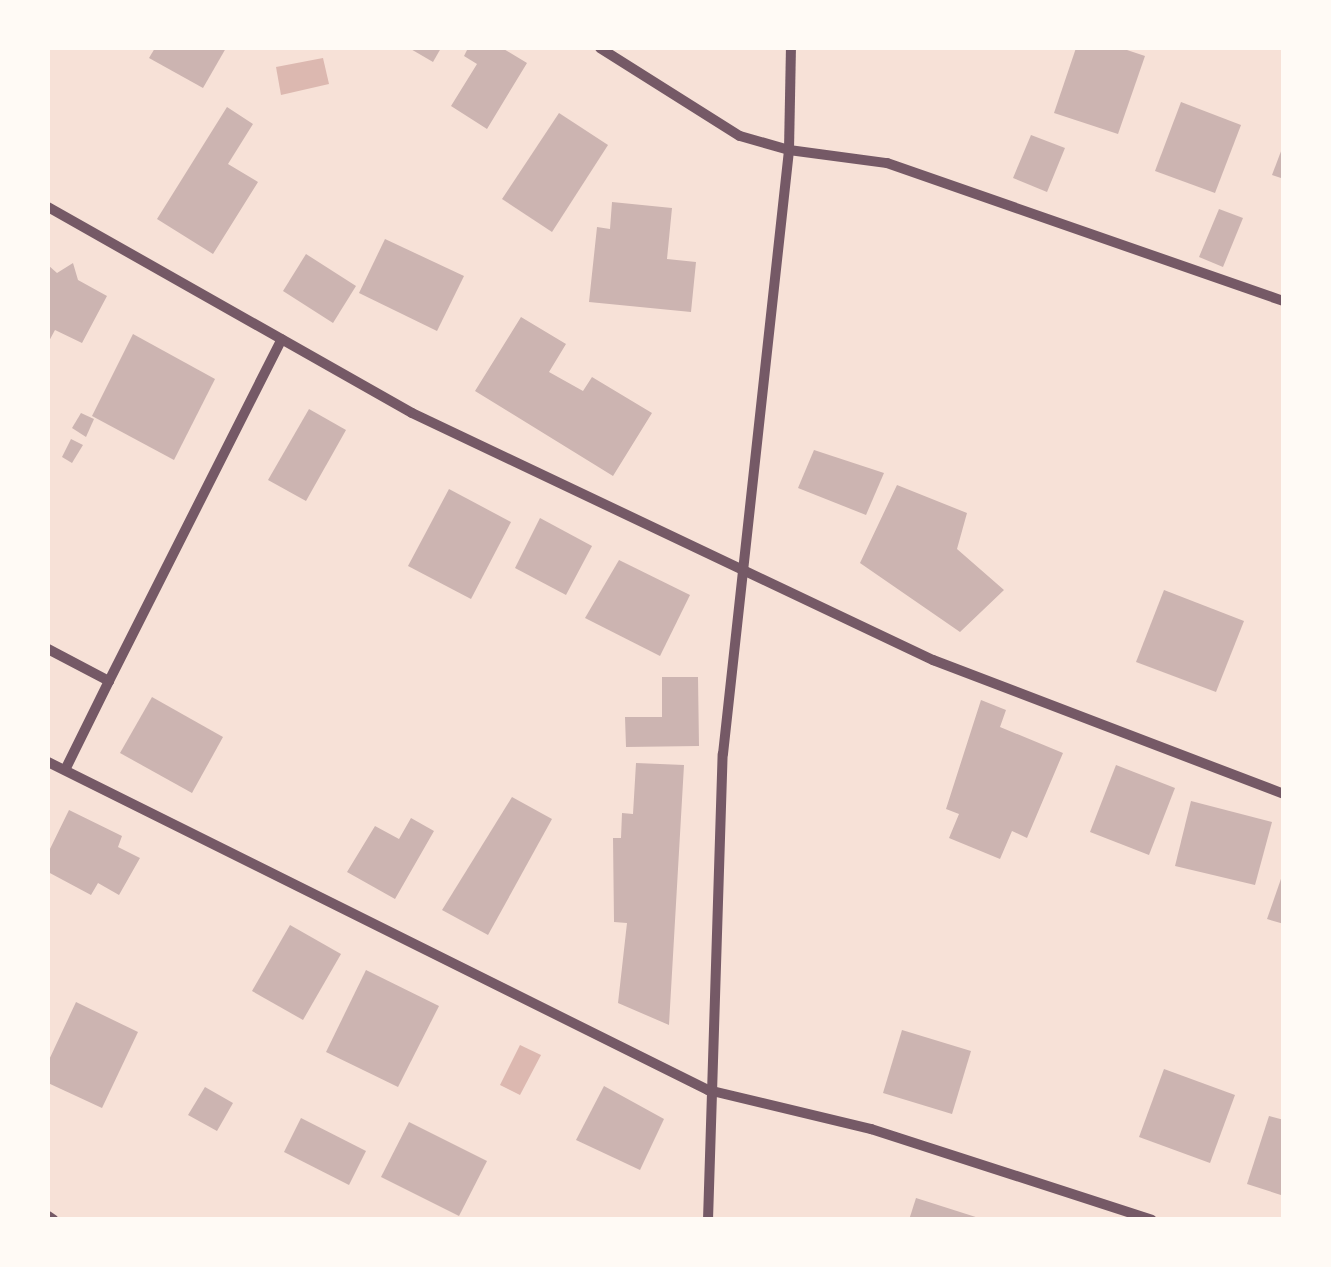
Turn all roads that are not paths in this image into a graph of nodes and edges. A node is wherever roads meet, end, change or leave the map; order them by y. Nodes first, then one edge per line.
1 (600, 48) edge
2 (791, 48) edge
3 (789, 150) junction
4 (48, 207) edge
5 (1284, 301) edge
6 (282, 339) junction
7 (745, 569) junction
8 (48, 649) edge
9 (109, 681) junction
10 (48, 762) edge
11 (65, 770) junction
12 (1284, 794) edge
13 (708, 1090) junction
14 (48, 1216) edge
15 (54, 1220) edge
16 (708, 1220) edge
17 (1152, 1220) edge

1 - 3 street
2 - 3 street
3 - 5 street
3 - 7 street
4 - 6 street
6 - 7 street
6 - 9 street
7 - 12 street
7 - 13 street
8 - 9 street
9 - 11 street
10 - 11 street
11 - 13 street
13 - 16 street
13 - 17 street
14 - 15 street

